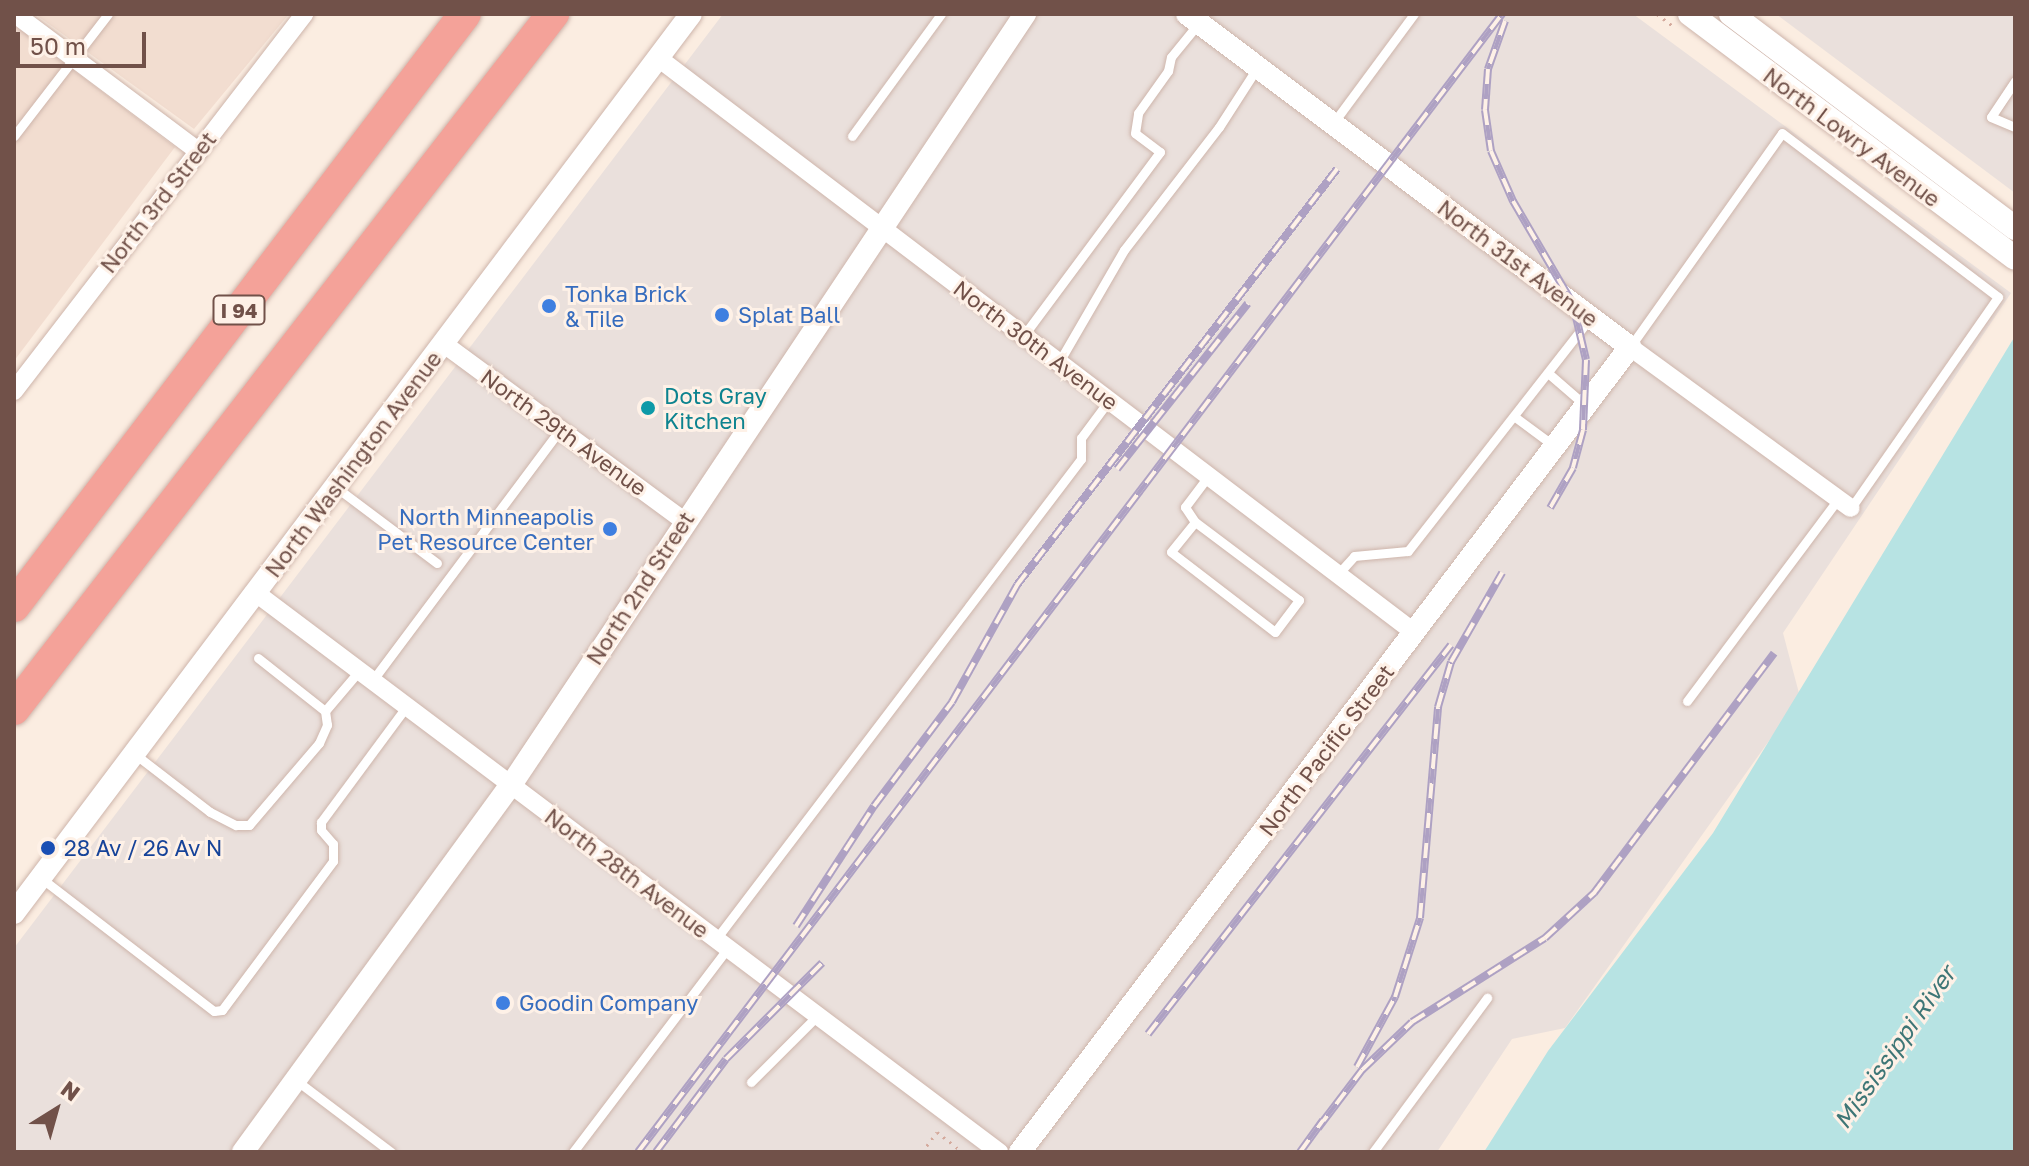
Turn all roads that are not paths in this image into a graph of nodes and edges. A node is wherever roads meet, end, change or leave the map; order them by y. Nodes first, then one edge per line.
1 (15, 14) edge
2 (108, 14) edge
3 (304, 14) edge
4 (465, 14) edge
5 (553, 14) edge
6 (691, 14) edge
7 (941, 14) edge
8 (1025, 14) edge
9 (1414, 14) edge
10 (1690, 14) edge
11 (1731, 14) edge
12 (1192, 18) edge
13 (657, 57) junction
14 (74, 58) junction
15 (1257, 68) junction
16 (2015, 81) edge
17 (1332, 125) junction
18 (2015, 127) edge
19 (14, 136) edge
20 (852, 136) dead end
21 (198, 151) junction
22 (883, 228) junction
23 (2015, 228) edge
24 (2015, 258) edge
25 (1591, 317) junction
26 (1024, 335) junction
27 (444, 344) junction
28 (1630, 347) junction
29 (1059, 362) junction
30 (1548, 373) junction
31 (14, 391) edge
32 (1110, 399) junction
33 (1587, 406) junction
34 (1515, 417) junction
35 (560, 430) junction
36 (1556, 447) junction
37 (1208, 476) junction
38 (184, 487) junction
39 (337, 488) junction
40 (1844, 504) junction
41 (684, 521) junction
42 (1195, 522) junction
43 (437, 563) dead end
44 (1338, 574) junction
45 (256, 593) junction
46 (14, 606) edge
47 (1415, 633) junction
48 (258, 658) dead end
49 (366, 676) junction
50 (1687, 701) dead end
51 (406, 707) junction
52 (14, 709) edge
53 (325, 711) junction
54 (14, 735) edge
55 (135, 755) junction
56 (511, 785) junction
57 (41, 878) junction
58 (14, 913) edge
59 (721, 945) junction
60 (1487, 998) dead end
61 (816, 1017) junction
62 (297, 1081) junction
63 (751, 1082) dead end
64 (243, 1152) edge
65 (391, 1152) edge
66 (573, 1152) edge
67 (999, 1152) edge
68 (1020, 1152) edge
69 (1373, 1152) edge

1 - 14 street
2 - 14 lane
3 - 21 street, North 3rd Street
4 - 46 highway, I 94
5 - 38 highway
6 - 13 street, North Washington Avenue
7 - 20 lane
8 - 22 street, North 2nd Street
9 - 17 lane
10 - 24 main road, North Lowry Avenue
11 - 23 main road, North Lowry Avenue
12 - 15 street, North 31st Avenue
12 - 26 lane
13 - 22 street, North 30th Avenue
13 - 27 street, North Washington Avenue
14 - 19 lane
14 - 21 street
15 - 17 street, North 31st Avenue
15 - 29 lane
16 - 18 lane
17 - 25 street, North 31st Avenue
21 - 31 street, North 3rd Street
22 - 26 street, North 30th Avenue
22 - 41 street, North 2nd Street
25 - 28 street, North 31st Avenue
25 - 30 lane
26 - 29 street, North 30th Avenue
27 - 35 street, North 29th Avenue
27 - 39 street, North Washington Avenue
28 - 33 street, North Pacific Street
28 - 40 street, North 31st Avenue
28 - 40 lane
29 - 32 street, North 30th Avenue
30 - 33 lane
30 - 34 lane
32 - 37 street, North 30th Avenue
32 - 59 lane
33 - 36 street, North Pacific Street
34 - 36 lane
34 - 44 lane
35 - 41 street, North 29th Avenue
35 - 49 lane
36 - 47 street, North Pacific Street
37 - 42 lane
37 - 44 street, North 30th Avenue
38 - 52 highway
38 - 54 highway
39 - 43 lane
39 - 45 street, North Washington Avenue
40 - 50 lane
41 - 56 street, North 2nd Street
42 - 42 lane
44 - 47 street, North 30th Avenue
45 - 49 street, North 28th Avenue
45 - 55 street, North Washington Avenue
47 - 68 street, North Pacific Street
48 - 53 lane
49 - 51 street, North 28th Avenue
49 - 53 lane
51 - 56 street, North 28th Avenue
51 - 57 lane
53 - 55 lane
55 - 57 street, North Washington Avenue
56 - 59 street, North 28th Avenue
56 - 62 street, North 2nd Street
57 - 58 street, North Washington Avenue
59 - 61 street, North 28th Avenue
59 - 66 lane
60 - 69 lane
61 - 63 lane
61 - 67 street, North 28th Avenue
62 - 64 street, North 2nd Street
62 - 65 lane

